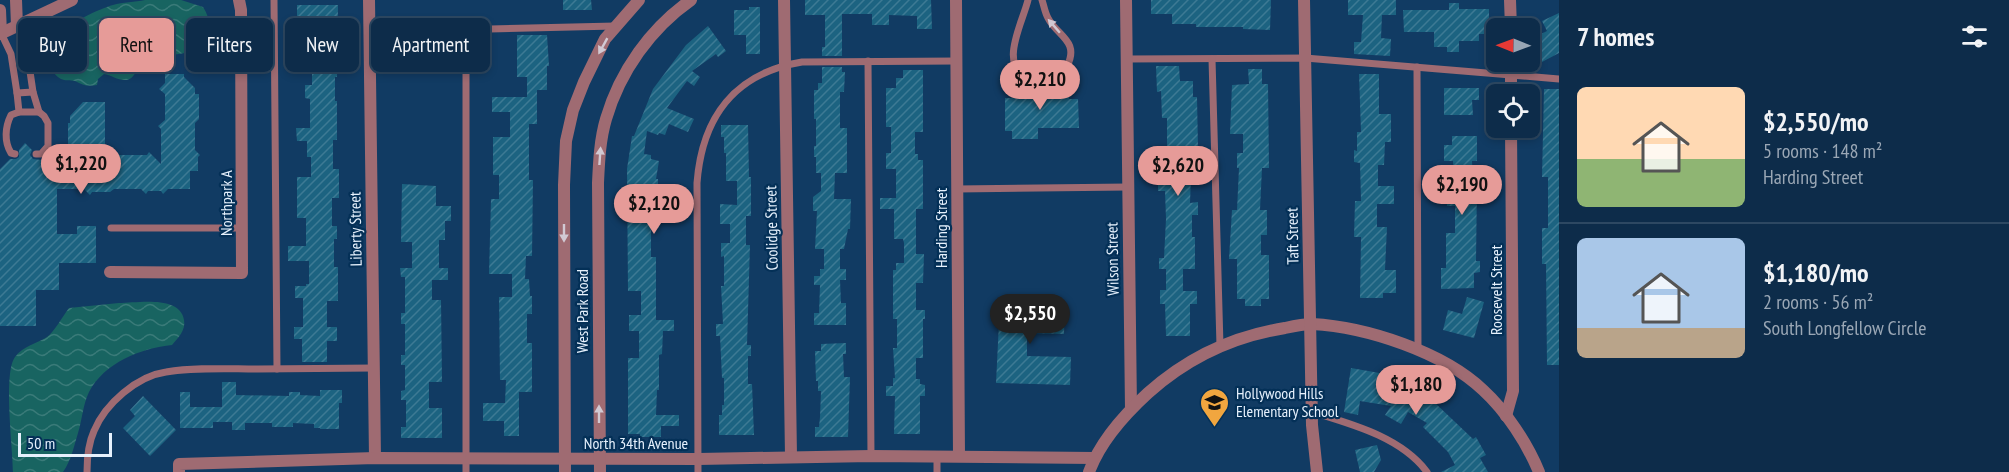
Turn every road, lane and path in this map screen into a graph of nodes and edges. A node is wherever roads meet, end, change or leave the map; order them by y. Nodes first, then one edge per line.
1 (16, 0) edge
2 (72, 0) edge
3 (239, 0) edge
4 (274, 0) edge
5 (369, 0) edge
6 (639, 0) edge
7 (691, 0) edge
8 (784, 0) edge
9 (956, 0) edge
10 (1028, 0) edge
11 (1042, 0) edge
12 (1126, 0) edge
13 (1304, 0) edge
14 (1510, 0) edge
15 (0, 10) edge
16 (1511, 18) edge
17 (17, 26) junction
18 (617, 26) junction
19 (490, 29) edge
20 (369, 32) joint
21 (1, 33) edge
22 (1305, 58) junction
23 (1127, 59) junction
24 (1212, 59) junction
25 (956, 61) junction
26 (868, 62) junction
27 (785, 65) junction
28 (1417, 67) junction
29 (466, 72) edge
30 (1511, 75) junction
31 (1559, 79) edge
32 (1032, 80) dead end
33 (1050, 81) dead end
34 (1511, 84) edge
35 (33, 92) junction
36 (17, 93) junction
37 (19, 112) junction
38 (39, 112) junction
39 (1511, 138) edge
40 (15, 154) dead end
41 (36, 154) dead end
42 (1128, 187) junction
43 (957, 189) junction
44 (111, 228) dead end
45 (242, 228) junction
46 (110, 272) dead end
47 (1311, 324) junction
48 (1220, 346) junction
49 (1418, 350) junction
50 (374, 368) junction
51 (277, 369) junction
52 (1131, 409) junction
53 (1312, 412) junction
54 (1506, 416) junction
55 (791, 456) junction
56 (871, 456) junction
57 (937, 456) junction
58 (959, 456) junction
59 (375, 458) junction
60 (1094, 458) junction
61 (466, 459) junction
62 (565, 466) edge
63 (600, 466) edge
64 (698, 466) edge
65 (179, 468) edge
66 (87, 472) edge
67 (466, 472) edge
68 (937, 472) edge
69 (1089, 472) edge
70 (1317, 472) edge
71 (1427, 472) edge
72 (1539, 472) edge

1 - 17 street
2 - 17 street
3 - 45 street, Northpark A
4 - 51 lane
5 - 20 street, Liberty Street
6 - 18 street, West Park Road
63 -> 7 street, West Park Road
8 - 27 street, Coolidge Street
9 - 25 street, Harding Street
10 - 32 lane
33 -> 11 lane
12 - 23 street, Wilson Street
13 - 22 street, Taft Street
14 - 16 street
15 - 21 street
17 - 21 street
17 - 35 lane
18 - 19 lane
18 -> 62 street, West Park Road
20 - 50 street, Liberty Street
21 - 36 lane
22 - 24 lane
22 - 28 lane
22 - 47 street, Taft Street
23 - 24 lane
23 - 42 street, Wilson Street
24 - 48 lane
25 - 26 lane
25 - 43 street, Harding Street
26 - 27 lane
26 - 56 lane
27 - 55 street, Coolidge Street
27 - 64 lane
28 - 30 lane
28 - 49 lane
29 - 61 lane
30 - 31 lane
30 - 34 street
35 - 36 lane
35 - 38 lane
36 - 37 lane
37 - 38 lane
37 - 40 lane
38 - 41 lane
39 - 54 street, Roosevelt Street
42 - 43 lane
42 - 52 street, Wilson Street
43 - 58 street, Harding Street
44 - 45 lane
45 - 46 street, Northpark A
47 - 48 street
47 - 49 street
47 - 53 street, Taft Street
48 - 52 street
49 - 54 street
50 - 51 lane
50 - 59 street, Liberty Street
51 - 66 lane
52 - 60 street
53 - 70 street, Taft Street
53 - 71 lane
54 - 72 street
55 - 56 street, North 34th Avenue
55 - 64 street, North 34th Avenue
56 - 57 street, North 34th Avenue
57 - 58 street, North 34th Avenue
57 - 68 lane
58 - 60 street, North 34th Avenue
59 - 61 street, North 34th Avenue
59 - 65 street, North 34th Avenue
60 - 69 street
61 - 62 street, North 34th Avenue
61 - 67 lane
62 - 63 street, North 34th Avenue
63 - 64 street, North 34th Avenue

